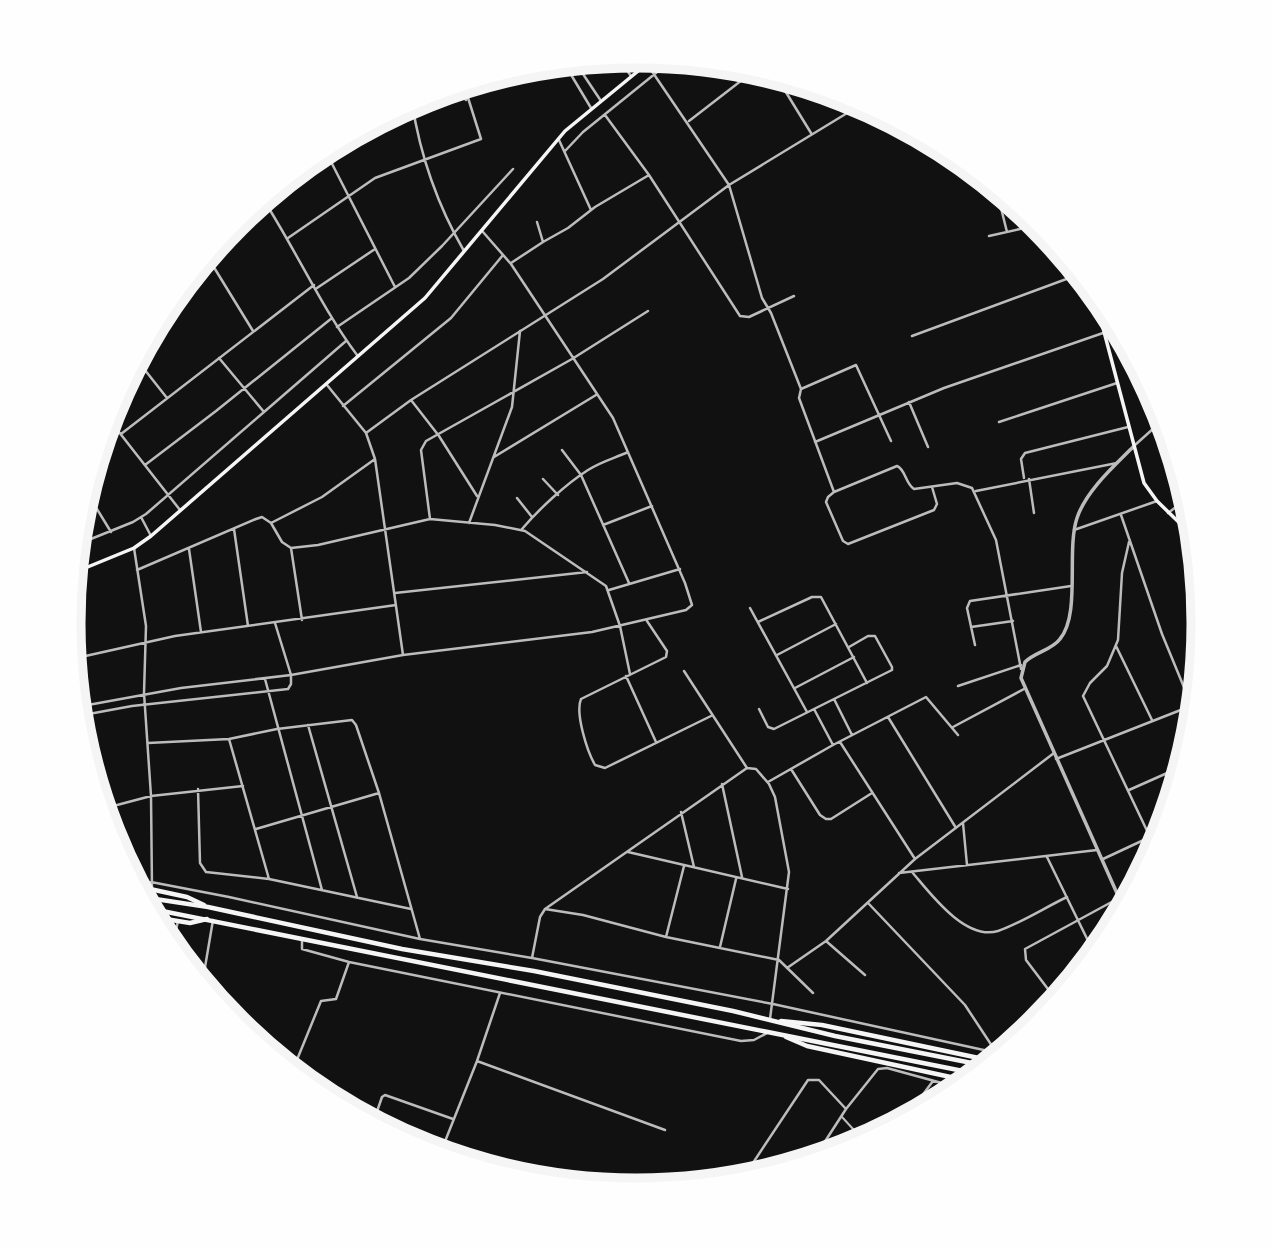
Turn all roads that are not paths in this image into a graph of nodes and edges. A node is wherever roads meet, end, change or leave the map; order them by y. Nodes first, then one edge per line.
1 (625, 68) edge
2 (641, 68) edge
3 (650, 68) edge
4 (661, 69) edge
5 (581, 71) edge
6 (570, 72) edge
7 (654, 74) junction
8 (631, 76) junction
9 (743, 79) edge
10 (784, 88) edge
11 (466, 95) edge
12 (464, 96) edge
13 (601, 101) junction
14 (468, 103) junction
15 (591, 108) junction
16 (849, 112) edge
17 (415, 115) edge
18 (605, 115) junction
19 (688, 122) junction
20 (812, 134) junction
21 (559, 140) junction
22 (565, 151) junction
23 (425, 159) junction
24 (330, 161) edge
25 (513, 169) dead end
26 (649, 174) junction
27 (729, 185) junction
28 (346, 195) junction
29 (1000, 204) edge
30 (268, 207) edge
31 (591, 210) junction
32 (537, 222) dead end
33 (679, 222) junction
34 (1020, 229) dead end
35 (483, 232) junction
36 (1007, 232) junction
37 (454, 233) junction
38 (989, 236) dead end
39 (288, 238) junction
40 (543, 242) junction
41 (375, 249) junction
42 (464, 252) junction
43 (503, 255) junction
44 (511, 264) junction
45 (212, 265) edge
46 (214, 268) junction
47 (204, 275) edge
48 (1071, 277) edge
49 (315, 287) junction
50 (395, 287) junction
51 (794, 296) dead end
52 (768, 307) junction
53 (648, 311) dead end
54 (543, 315) junction
55 (332, 318) junction
56 (1102, 321) edge
57 (337, 327) junction
58 (253, 331) junction
59 (520, 331) junction
60 (1105, 333) junction
61 (912, 336) dead end
62 (346, 340) junction
63 (357, 355) junction
64 (219, 358) junction
65 (572, 359) junction
66 (143, 369) edge
67 (326, 383) junction
68 (1117, 383) junction
69 (244, 388) junction
70 (801, 389) junction
71 (514, 392) junction
72 (597, 395) junction
73 (167, 398) junction
74 (411, 400) junction
75 (909, 402) junction
76 (343, 406) junction
77 (264, 412) junction
78 (880, 415) junction
79 (999, 422) dead end
80 (1128, 427) junction
81 (1155, 427) edge
82 (116, 428) edge
83 (366, 433) junction
84 (121, 434) junction
85 (439, 436) junction
86 (891, 441) dead end
87 (815, 442) junction
88 (928, 447) dead end
89 (1133, 447) junction
90 (562, 450) dead end
91 (628, 452) junction
92 (494, 457) junction
93 (375, 459) junction
94 (1117, 463) junction
95 (145, 465) junction
96 (581, 475) junction
97 (1027, 479) junction
98 (543, 480) dead end
99 (932, 487) junction
100 (975, 491) junction
101 (834, 492) junction
102 (558, 495) junction
103 (167, 496) junction
104 (477, 496) junction
105 (517, 498) dead end
106 (1157, 501) junction
107 (94, 503) edge
108 (1178, 505) edge
109 (652, 506) junction
110 (180, 510) junction
111 (1034, 513) dead end
112 (1168, 513) junction
113 (1121, 515) junction
114 (141, 517) junction
115 (532, 517) junction
116 (430, 519) junction
117 (271, 523) junction
118 (469, 523) junction
119 (603, 525) junction
120 (1183, 527) edge
121 (234, 528) junction
122 (385, 528) junction
123 (522, 529) junction
124 (1073, 531) junction
125 (111, 532) junction
126 (151, 536) junction
127 (87, 541) edge
128 (1129, 542) junction
129 (134, 548) junction
130 (188, 548) junction
131 (291, 548) junction
132 (84, 569) edge
133 (680, 569) junction
134 (137, 570) junction
135 (587, 572) junction
136 (629, 583) junction
137 (1071, 586) junction
138 (609, 590) junction
139 (394, 593) junction
140 (1007, 594) junction
141 (396, 606) junction
142 (750, 608) dead end
143 (302, 620) junction
144 (647, 620) junction
145 (1013, 621) junction
146 (758, 622) junction
147 (275, 624) junction
148 (836, 624) junction
149 (248, 626) junction
150 (621, 626) junction
151 (971, 627) junction
152 (201, 632) junction
153 (146, 642) junction
154 (975, 645) dead end
155 (1116, 646) junction
156 (849, 647) junction
157 (403, 655) junction
158 (776, 656) junction
159 (82, 657) edge
160 (854, 657) junction
161 (1021, 667) junction
162 (684, 671) dead end
163 (291, 675) junction
164 (628, 675) junction
165 (265, 679) junction
166 (867, 683) junction
167 (958, 686) dead end
168 (794, 689) junction
169 (1024, 689) junction
170 (267, 692) junction
171 (145, 693) junction
172 (1186, 695) edge
173 (834, 699) junction
174 (145, 704) junction
175 (87, 705) edge
176 (1184, 708) edge
177 (758, 709) dead end
178 (814, 709) junction
179 (807, 712) junction
180 (89, 714) edge
181 (711, 716) junction
182 (888, 716) junction
183 (1152, 720) junction
184 (309, 725) junction
185 (952, 727) junction
186 (277, 729) junction
187 (852, 735) junction
188 (958, 735) dead end
189 (229, 739) junction
190 (1104, 740) junction
191 (656, 742) junction
192 (840, 742) junction
193 (148, 743) junction
194 (833, 745) junction
195 (1054, 753) junction
196 (1056, 760) junction
197 (747, 768) junction
198 (791, 769) junction
199 (1171, 771) edge
200 (768, 782) junction
201 (722, 784) junction
202 (243, 786) junction
203 (198, 789) junction
204 (1128, 790) junction
205 (379, 793) junction
206 (872, 793) junction
207 (151, 796) junction
208 (112, 806) edge
209 (332, 806) junction
210 (681, 812) junction
211 (303, 816) junction
212 (963, 823) junction
213 (956, 828) junction
214 (256, 829) junction
215 (1149, 835) edge
216 (1148, 838) edge
217 (1097, 849) junction
218 (626, 851) junction
219 (1047, 857) junction
220 (915, 859) junction
221 (1102, 860) junction
222 (684, 865) junction
223 (967, 866) junction
224 (694, 868) junction
225 (912, 872) junction
226 (899, 873) junction
227 (736, 877) junction
228 (269, 879) junction
229 (742, 879) junction
230 (147, 885) edge
231 (151, 885) junction
232 (788, 889) junction
233 (322, 890) junction
234 (357, 897) junction
235 (1067, 897) junction
236 (1119, 898) joint
237 (154, 899) edge
238 (869, 904) junction
239 (208, 907) junction
240 (411, 909) junction
241 (545, 909) junction
242 (161, 911) edge
243 (166, 919) edge
244 (210, 920) junction
245 (1078, 920) junction
246 (178, 921) junction
247 (175, 934) edge
248 (302, 937) junction
249 (666, 937) junction
250 (420, 939) junction
251 (826, 942) junction
252 (1090, 944) edge
253 (720, 947) junction
254 (532, 958) junction
255 (779, 960) junction
256 (349, 962) junction
257 (787, 968) junction
258 (204, 972) edge
259 (865, 975) dead end
260 (500, 993) junction
261 (813, 993) dead end
262 (1051, 993) edge
263 (773, 1004) junction
264 (773, 1020) junction
265 (773, 1032) junction
266 (993, 1048) edge
267 (990, 1051) edge
268 (981, 1058) edge
269 (477, 1061) junction
270 (296, 1062) edge
271 (975, 1064) edge
272 (964, 1071) edge
273 (954, 1078) edge
274 (933, 1081) junction
275 (945, 1084) edge
276 (918, 1102) edge
277 (846, 1109) junction
278 (376, 1114) edge
279 (842, 1117) junction
280 (453, 1119) junction
281 (665, 1130) dead end
282 (856, 1133) edge
283 (444, 1144) edge
284 (823, 1146) edge
285 (753, 1164) joint
286 (756, 1165) edge

1 - 8 street
2 - 8 main road
3 - 7 street
4 - 7 street
5 - 13 street
6 - 15 street
7 - 18 street
7 - 19 street
8 - 13 main road
9 - 19 street
10 - 20 street
11 - 14 street
12 - 14 street
13 - 15 main road
14 - 23 street
15 - 21 main road
16 - 20 street
17 - 23 street
18 - 22 street
18 - 26 street
19 - 27 street
20 - 27 street
21 - 22 street
21 - 35 main road
22 - 31 street
23 - 28 street
23 - 37 street
24 - 28 street
25 - 37 street
26 - 31 street
26 - 33 street
27 - 33 street
27 - 52 street
28 - 39 street
28 - 41 street
29 - 36 street
30 - 39 street
31 - 40 street
32 - 40 street
33 - 52 street
33 - 54 street
34 - 36 street
35 - 42 main road
35 - 43 street
36 - 38 street
37 - 42 street
37 - 50 street
39 - 49 street
40 - 44 street
41 - 49 street
41 - 50 street
42 - 63 main road
43 - 44 street
43 - 76 street
44 - 54 street
45 - 46 street
46 - 47 street
46 - 58 street
48 - 61 street
49 - 55 street
49 - 58 street
50 - 57 street
51 - 52 street
52 - 70 street
53 - 65 street
54 - 59 street
54 - 65 street
55 - 57 street
55 - 69 street
56 - 60 main road
57 - 62 street
58 - 64 street
59 - 71 street
59 - 74 street
60 - 68 main road
60 - 75 street
62 - 63 street
62 - 77 street
63 - 67 main road
64 - 69 street
64 - 73 street
65 - 71 street
65 - 72 street
66 - 73 street
67 - 76 street
67 - 110 main road
68 - 79 street
68 - 80 main road
69 - 77 street
69 - 95 street
70 - 78 street
70 - 87 street
71 - 85 street
71 - 92 street
72 - 91 street
72 - 92 street
73 - 84 street
74 - 83 street
74 - 85 street
75 - 78 street
75 - 88 street
76 - 83 street
77 - 103 street
78 - 86 street
78 - 87 street
80 - 89 main road
80 - 97 street
81 - 89 street
82 - 84 street
83 - 93 street
84 - 95 street
85 - 104 street
85 - 116 street
87 - 101 street
89 - 94 street
89 - 106 main road
90 - 96 street
91 - 96 street
91 - 109 street
92 - 104 street
93 - 117 street
93 - 122 street
94 - 97 street
94 - 124 street
95 - 103 street
96 - 102 street
96 - 119 street
97 - 100 street
97 - 111 street
98 - 102 street
99 - 100 street
99 - 101 street
99 - 101 street
100 - 140 street
102 - 115 street
103 - 110 street
103 - 114 street
104 - 118 street
105 - 115 street
106 - 112 main road
106 - 113 street
107 - 125 street
108 - 112 street
109 - 119 street
109 - 133 street
110 - 126 main road
112 - 120 main road
113 - 124 street
113 - 128 street
114 - 125 street
114 - 126 street
115 - 123 street
116 - 118 street
116 - 122 street
117 - 121 street
117 - 131 street
118 - 123 street
119 - 136 street
121 - 130 street
121 - 149 street
122 - 131 street
122 - 139 street
123 - 135 street
124 - 137 street
125 - 127 street
126 - 129 main road
128 - 155 street
128 - 172 street
129 - 132 main road
129 - 134 street
130 - 134 street
130 - 152 street
131 - 143 street
133 - 136 street
133 - 144 street
134 - 153 street
135 - 138 street
135 - 139 street
136 - 138 street
137 - 140 street
137 - 161 street
138 - 150 street
139 - 141 street
140 - 145 street
140 - 151 street
141 - 143 street
141 - 157 street
142 - 146 street
143 - 147 street
144 - 150 street
144 - 164 street
145 - 151 street
145 - 161 street
146 - 148 street
146 - 158 street
147 - 149 street
147 - 163 street
148 - 156 street
148 - 158 street
149 - 152 street
150 - 157 street
150 - 164 street
151 - 154 street
152 - 153 street
153 - 159 street
153 - 171 street
155 - 183 street
155 - 190 street
156 - 160 street
156 - 166 street
157 - 163 street
158 - 168 street
160 - 166 street
160 - 168 street
161 - 167 street
161 - 169 street
162 - 181 street
163 - 165 street
163 - 170 street
164 - 191 street
164 - 191 street
165 - 170 street
165 - 171 street
166 - 173 street
168 - 179 street
169 - 185 street
169 - 195 street
170 - 174 street
170 - 186 street
171 - 174 street
171 - 175 street
173 - 178 street
173 - 187 street
174 - 180 street
174 - 193 street
176 - 183 street
177 - 179 street
178 - 179 street
178 - 194 street
181 - 191 street
181 - 197 street
182 - 185 street
182 - 187 street
182 - 213 street
183 - 190 street
184 - 186 street
184 - 205 street
184 - 209 street
185 - 188 street
186 - 189 street
186 - 211 street
187 - 192 street
189 - 193 street
189 - 202 street
190 - 196 street
190 - 204 street
192 - 194 street
192 - 206 street
193 - 207 street
194 - 198 street
195 - 196 street
195 - 212 street
196 - 217 street
197 - 200 street
197 - 201 street
198 - 200 street
198 - 206 street
199 - 204 street
200 - 232 street
201 - 210 street
201 - 229 street
202 - 203 street
202 - 214 street
203 - 207 street
203 - 228 street
204 - 215 street
205 - 209 street
205 - 240 street
206 - 220 street
207 - 208 street
207 - 231 street
209 - 211 street
209 - 234 street
210 - 218 street
210 - 224 street
211 - 214 street
211 - 233 street
212 - 213 street
212 - 223 street
213 - 220 street
214 - 228 street
216 - 221 street
217 - 219 street
217 - 221 street
218 - 222 street
218 - 241 street
219 - 223 street
219 - 235 street
220 - 226 street
221 - 236 street
222 - 224 street
222 - 249 street
223 - 225 street
224 - 227 street
225 - 226 street
225 - 235 street
226 - 238 street
227 - 229 street
227 - 253 street
228 - 233 street
229 - 232 street
230 - 231 main road
231 - 239 main road
231 - 250 street
232 - 255 street
233 - 234 street
234 - 240 street
235 - 245 street
236 - 245 street
237 - 239 main road
238 - 251 street
238 - 266 street
239 - 264 main road
240 - 250 street
241 - 249 street
241 - 254 street
242 - 244 main road
243 - 246 main road
244 - 246 main road
244 - 248 main road
244 - 258 street
245 - 252 street
245 - 262 street
246 - 247 street
248 - 256 street
248 - 265 main road
249 - 253 street
250 - 254 street
251 - 257 street
251 - 259 street
253 - 255 street
254 - 263 street
255 - 257 street
255 - 263 street
256 - 260 street
256 - 270 street
257 - 261 street
260 - 265 street
260 - 269 street
263 - 264 street
263 - 267 street
264 - 268 main road
264 - 271 main road
265 - 272 main road
265 - 273 main road
269 - 280 street
269 - 281 street
274 - 275 street
274 - 276 street
274 - 277 street
277 - 279 street
277 - 285 street
278 - 280 street
279 - 282 street
279 - 284 street
280 - 283 street
285 - 286 street

